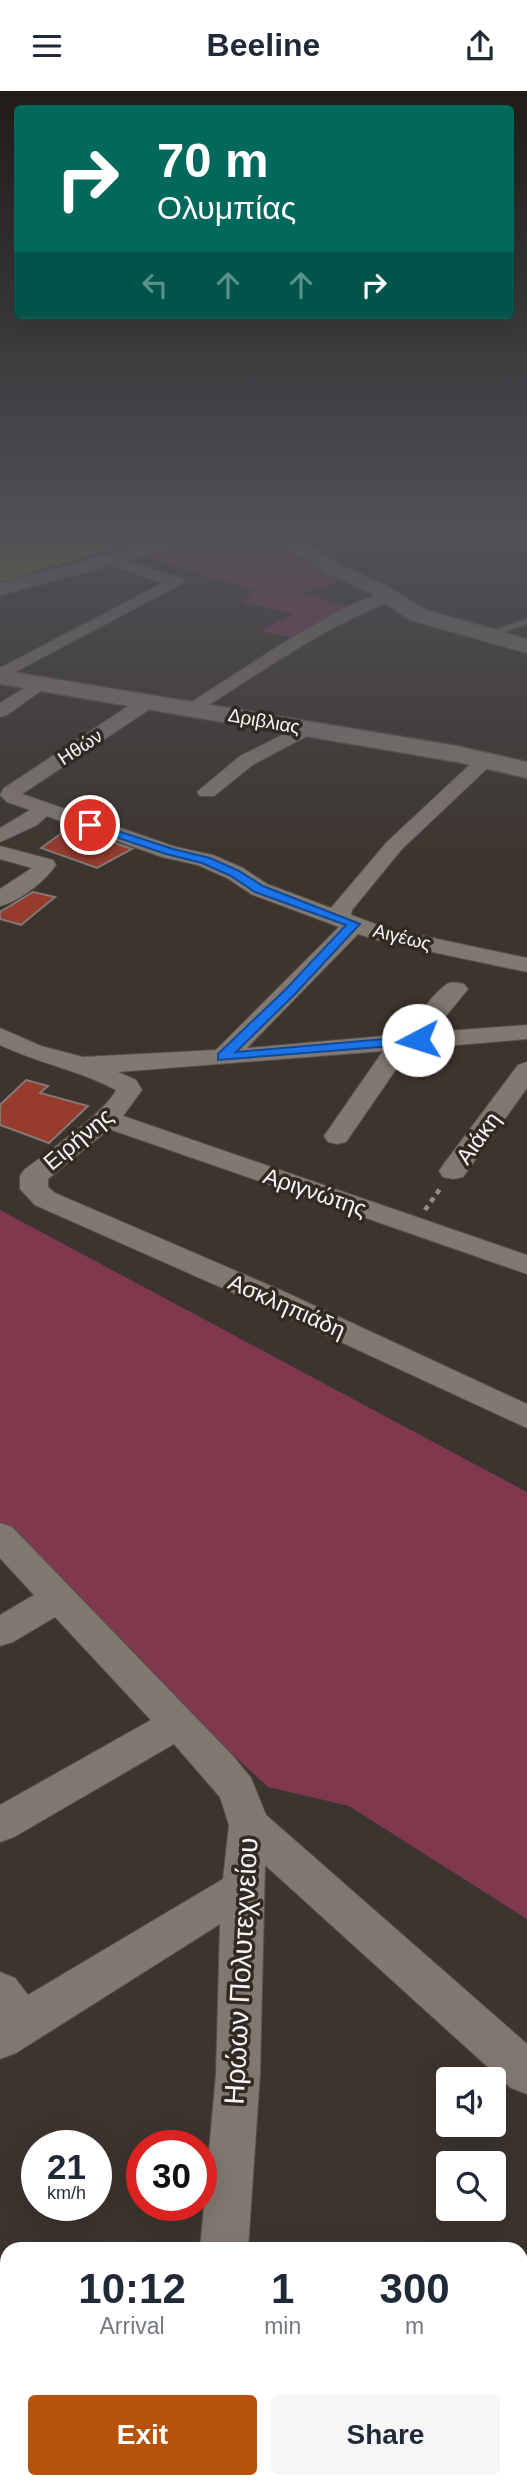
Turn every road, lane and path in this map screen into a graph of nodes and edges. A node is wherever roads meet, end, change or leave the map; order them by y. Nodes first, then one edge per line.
1 (61, 644) edge
2 (294, 644) edge
3 (0, 676) edge
4 (39, 684) junction
5 (149, 701) junction
6 (191, 708) junction
7 (0, 711) edge
8 (306, 729) junction
9 (485, 761) junction
10 (525, 767) edge
11 (6, 790) edge
12 (207, 792) dead end
13 (44, 808) junction
14 (0, 836) edge
15 (0, 852) edge
16 (0, 899) edge
17 (346, 921) junction
18 (527, 965) edge
19 (456, 989) dead end
20 (527, 1032) edge
21 (3, 1040) edge
22 (411, 1041) junction
23 (223, 1057) junction
24 (82, 1065) junction
25 (527, 1070) edge
26 (104, 1118) junction
27 (337, 1136) dead end
28 (453, 1171) joint
29 (45, 1199) joint
30 (414, 1226) junction
31 (526, 1265) edge
32 (527, 1417) edge
33 (0, 1536) edge
34 (59, 1597) junction
35 (0, 1632) edge
36 (178, 1723) junction
37 (0, 1825) edge
38 (249, 1825) junction
39 (242, 1889) junction
40 (7, 2017) edge
41 (527, 2073) edge
42 (225, 2242) edge

1 - 3 street
2 - 6 street
3 - 4 street, Δριβλιας
4 - 5 street, Δριβλιας
4 - 7 street
5 - 6 street, Δριβλιας
5 - 11 street, Ηθών
6 - 8 street, Δριβλιας
8 - 9 street, Δριβλιας
8 - 12 street
9 - 10 street, Δριβλιας
9 - 17 street
11 - 13 street, Αιγέως
13 - 14 street
13 - 17 street, Αιγέως
15 - 16 street
17 - 18 street, Αιγέως
17 - 23 street
19 - 22 street
20 - 22 street
21 - 24 street
22 - 23 street
22 - 27 street
23 - 24 street
24 - 26 street, Ειρήνης
25 - 28 street, Αιάκη
26 - 29 street, Ειρήνης
26 - 30 street, Αριγνώτης
28 - 30 path
29 - 32 street, Ασκληπιάδη
30 - 31 street, Αριγνώτης
33 - 34 street, Ηρώων Πολυτεχνείου
34 - 35 street
34 - 36 street, Ηρώων Πολυτεχνείου
36 - 37 street
36 - 38 street, Ηρώων Πολυτεχνείου
38 - 39 street, Ηρώων Πολυτεχνείου
38 - 41 street
39 - 40 street
39 - 42 street, Ηρώων Πολυτεχνείου

